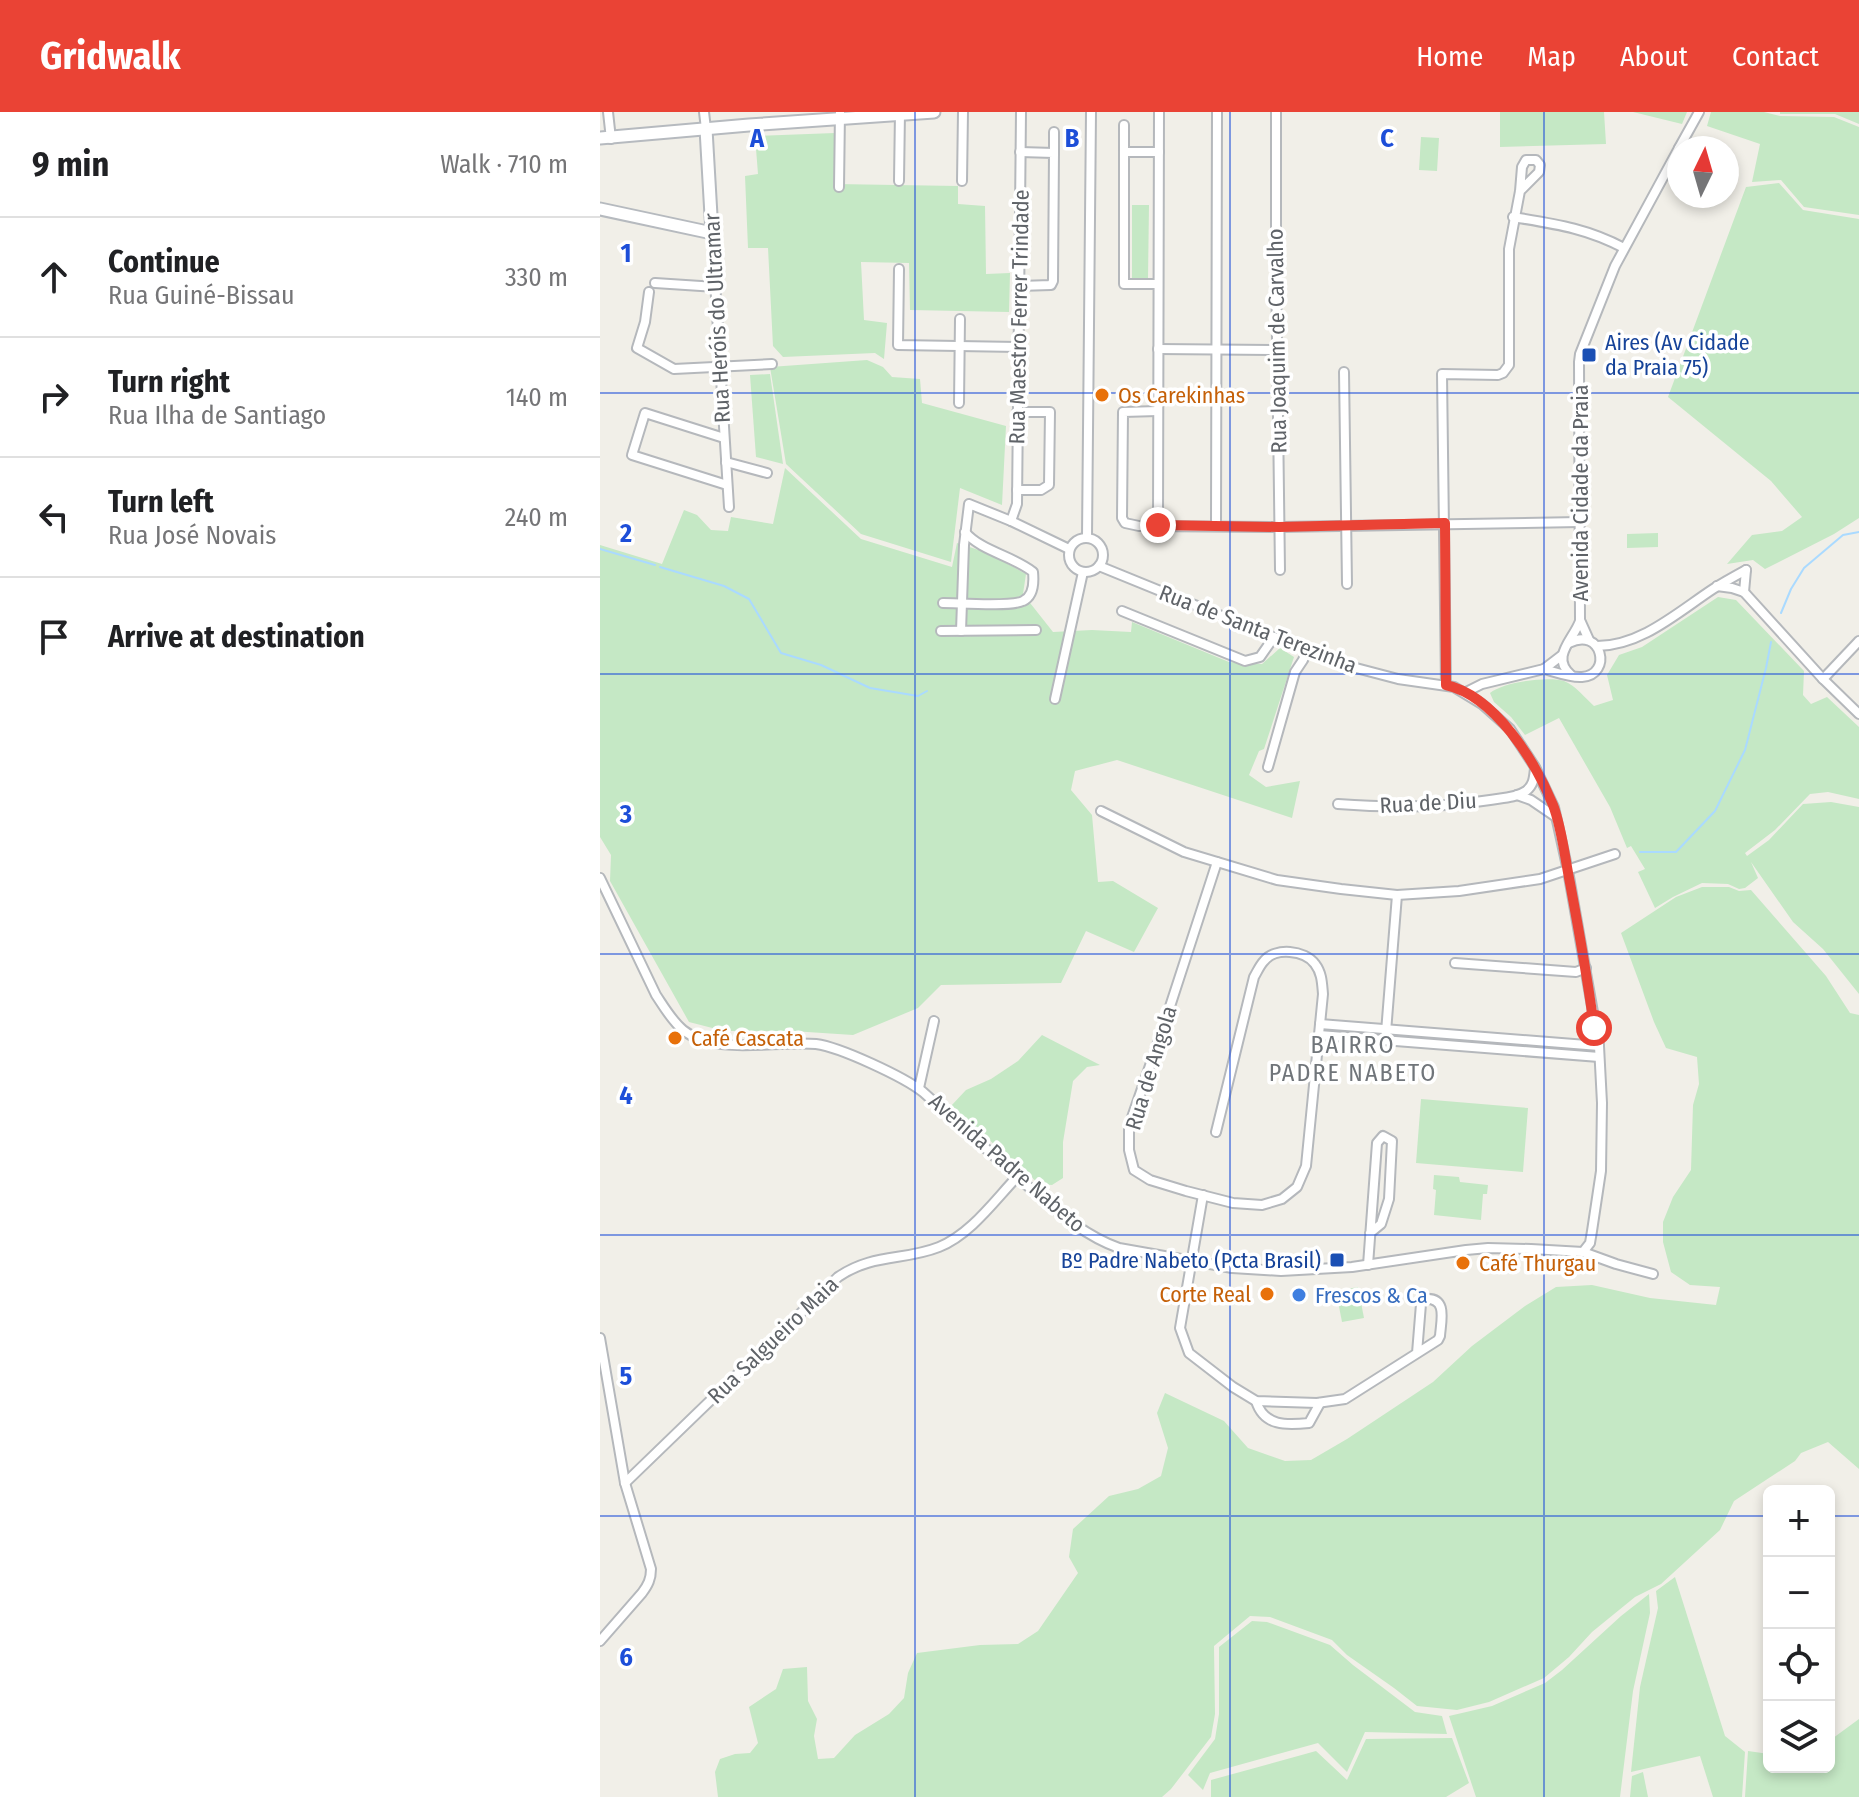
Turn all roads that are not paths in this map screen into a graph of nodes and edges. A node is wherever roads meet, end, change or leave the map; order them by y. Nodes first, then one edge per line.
1 (608, 112) edge
2 (704, 112) edge
3 (934, 112) edge
4 (963, 112) edge
5 (1021, 112) edge
6 (1091, 112) edge
7 (1159, 112) edge
8 (1217, 112) edge
9 (1276, 112) edge
10 (1699, 112) edge
11 (900, 113) edge
12 (840, 115) edge
13 (1124, 125) dead end
14 (706, 129) junction
15 (1054, 132) dead end
16 (1686, 136) edge
17 (606, 139) edge
18 (1020, 152) junction
19 (1124, 152) junction
20 (1159, 152) junction
21 (1054, 153) junction
22 (1667, 170) edge
23 (899, 181) dead end
24 (962, 181) dead end
25 (839, 187) dead end
26 (1520, 191) dead end
27 (600, 209) edge
28 (1513, 217) junction
29 (712, 233) junction
30 (1624, 248) junction
31 (899, 269) dead end
32 (655, 283) dead end
33 (1158, 284) junction
34 (1019, 286) junction
35 (716, 287) junction
36 (649, 292) dead end
37 (960, 319) dead end
38 (960, 346) junction
39 (1018, 347) junction
40 (1158, 349) junction
41 (1216, 349) junction
42 (1277, 350) junction
43 (772, 364) dead end
44 (720, 367) junction
45 (1344, 372) dead end
46 (959, 403) dead end
47 (1158, 411) junction
48 (1017, 412) junction
49 (724, 438) junction
50 (726, 462) junction
51 (767, 473) dead end
52 (727, 485) junction
53 (1017, 490) junction
54 (729, 507) dead end
55 (1011, 521) junction
56 (1580, 522) junction
57 (1445, 523) junction
58 (1158, 525) junction
59 (1216, 525) junction
60 (1346, 526) junction
61 (1279, 527) junction
62 (965, 532) junction
63 (1087, 537) junction
64 (983, 545) junction
65 (1069, 549) junction
66 (963, 556) junction
67 (1099, 566) junction
68 (1280, 570) dead end
69 (1083, 572) junction
70 (1347, 584) dead end
71 (1717, 586) junction
72 (1744, 592) junction
73 (943, 603) dead end
74 (962, 603) junction
75 (1122, 611) dead end
76 (1580, 620) junction
77 (1036, 630) dead end
78 (941, 631) dead end
79 (961, 631) junction
80 (1274, 637) junction
81 (1859, 641) edge
82 (1569, 643) junction
83 (1593, 643) junction
84 (1618, 645) junction
85 (1307, 651) junction
86 (1561, 656) junction
87 (1599, 664) junction
88 (1544, 669) junction
89 (1571, 675) junction
90 (1823, 679) junction
91 (1446, 685) junction
92 (1466, 692) junction
93 (1055, 699) dead end
94 (1859, 714) edge
95 (1268, 767) dead end
96 (1535, 767) junction
97 (1517, 795) junction
98 (1338, 804) dead end
99 (1101, 811) dead end
100 (1556, 817) junction
101 (1615, 854) dead end
102 (1217, 862) junction
103 (1568, 871) junction
104 (600, 878) edge
105 (603, 893) edge
106 (1397, 895) junction
107 (1455, 963) dead end
108 (1586, 968) junction
109 (934, 1021) dead end
110 (1320, 1024) junction
111 (1386, 1029) junction
112 (1319, 1035) junction
113 (1385, 1040) junction
114 (1599, 1046) junction
115 (1599, 1057) junction
116 (919, 1088) junction
117 (1216, 1132) dead end
118 (1017, 1177) junction
119 (1203, 1195) junction
120 (1370, 1233) junction
121 (1583, 1252) junction
122 (1190, 1260) junction
123 (1368, 1265) junction
124 (1653, 1274) dead end
125 (600, 1338) edge
126 (1417, 1353) junction
127 (1256, 1401) junction
128 (1320, 1403) junction
129 (625, 1483) junction
130 (600, 1641) edge

1 - 17 street
2 - 14 street
3 - 11 street
4 - 24 street
5 - 18 street, Rua Maestro Ferrer Trindade
6 - 63 street
7 - 20 street
8 - 41 street
9 - 42 street, Rua Joaquim de Carvalho
10 - 16 street, Avenida Cidade da Praia
11 - 12 street
11 - 23 street
12 - 14 street
12 - 25 street
13 - 19 street
14 - 17 street
14 - 29 street, Rua Heróis do Ultramar
15 - 21 street
18 - 21 street
18 - 34 street, Rua Maestro Ferrer Trindade
19 - 20 street
19 - 33 street
20 - 33 street
21 - 34 street
22 - 30 street, Avenida Cidade da Praia
26 - 28 street
27 - 29 street
28 - 30 street
28 - 57 street
29 - 35 street, Rua Heróis do Ultramar
30 - 56 street, Avenida Cidade da Praia
31 - 38 street
32 - 35 street
33 - 40 street
34 - 39 street, Rua Maestro Ferrer Trindade
35 - 44 street, Rua Heróis do Ultramar
36 - 44 street
37 - 38 street
38 - 39 street
38 - 46 street
39 - 48 street, Rua Maestro Ferrer Trindade
40 - 41 street
40 - 47 street
41 - 42 street
41 - 59 street
42 - 61 street, Rua Joaquim de Carvalho
43 - 44 street
44 - 49 street, Rua Heróis do Ultramar
45 - 60 street
47 - 58 street
47 - 58 street
48 - 53 street, Rua Maestro Ferrer Trindade
48 - 53 street
49 - 50 street, Rua Heróis do Ultramar
49 - 52 street
50 - 51 street
50 - 52 street, Rua Heróis do Ultramar
52 - 54 street, Rua Heróis do Ultramar
53 - 55 street, Rua Maestro Ferrer Trindade
55 - 62 street
55 - 65 street
56 - 57 street
56 - 76 street, Avenida Cidade da Praia
57 - 60 street
57 - 91 street
58 - 59 street
59 - 61 street
60 - 61 street
60 - 70 street
61 - 68 street, Rua Joaquim de Carvalho
62 - 64 street
62 - 66 street
63 - 65 street
63 - 67 street
64 - 66 street
64 - 74 street
65 - 69 street
66 - 74 street
67 - 69 street
67 - 80 street, Rua de Santa Terezinha
69 - 93 street
71 - 72 street
71 - 72 street
71 - 84 street
72 - 90 street
73 - 74 street
74 - 79 street
75 - 80 street
76 - 82 street, Avenida Cidade da Praia
76 - 83 street, Avenida Cidade da Praia
77 - 79 street
78 - 79 street
80 - 85 street, Rua de Santa Terezinha
81 - 90 street
82 - 83 street
82 - 86 street
83 - 84 street
83 - 87 street
84 - 87 street
85 - 91 street, Rua de Santa Terezinha
85 - 95 street
86 - 88 street
86 - 89 street
87 - 89 street
88 - 89 street
88 - 92 street
90 - 94 street
91 - 92 street, Rua de Santa Terezinha
92 - 96 street
96 - 97 street
96 - 100 street
97 - 98 street, Rua de Diu
97 - 100 street
99 - 102 street
100 - 103 street
101 - 103 street
102 - 106 street
102 - 119 street, Rua de Angola
103 - 106 street
103 - 108 street
104 - 105 street, Avenida Padre Nabeto
105 - 116 street, Avenida Padre Nabeto
106 - 111 street
107 - 108 street
108 - 114 street
109 - 116 street
110 - 111 street
110 - 112 street, Rua de Angola
110 - 117 street, Rua de Angola
111 - 113 street
111 - 114 street
112 - 113 street
112 - 119 street, Rua de Angola
113 - 115 street
114 - 115 street
115 - 121 street
116 - 118 street, Avenida Padre Nabeto
118 - 122 street, Avenida Padre Nabeto
118 - 129 street, Rua Salgueiro Maia
119 - 122 street
120 - 120 street
120 - 123 street
121 - 123 street, Avenida Padre Nabeto
121 - 124 street, Avenida Padre Nabeto
122 - 123 street, Avenida Padre Nabeto
122 - 127 street
125 - 129 street
126 - 126 street
126 - 128 street
127 - 128 street
127 - 128 street
129 - 130 street

